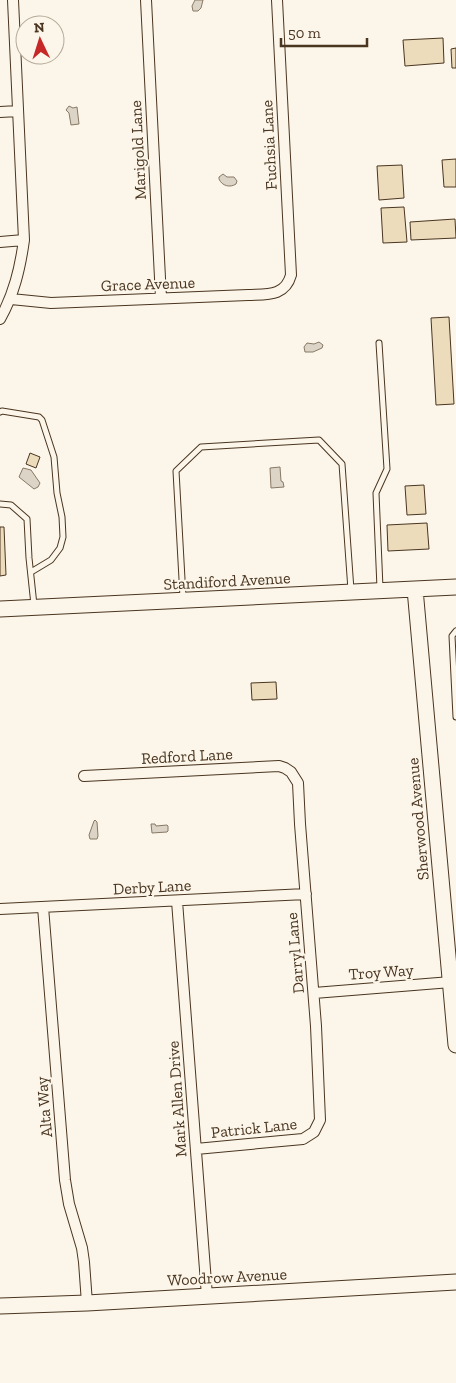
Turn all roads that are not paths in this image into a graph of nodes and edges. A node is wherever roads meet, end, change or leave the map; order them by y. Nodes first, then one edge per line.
1 (13, 0) edge
2 (146, 0) edge
3 (277, 0) edge
4 (18, 111) junction
5 (0, 112) edge
6 (24, 240) junction
7 (0, 242) edge
8 (285, 287) joint
9 (161, 298) junction
10 (11, 299) junction
11 (0, 319) edge
12 (379, 343) dead end
13 (0, 412) edge
14 (0, 504) edge
15 (30, 572) junction
16 (456, 587) edge
17 (415, 590) junction
18 (380, 591) junction
19 (351, 592) junction
20 (183, 600) junction
21 (35, 608) junction
22 (0, 609) edge
23 (456, 631) edge
24 (456, 716) edge
25 (291, 772) joint
26 (84, 776) dead end
27 (306, 894) junction
28 (176, 901) junction
29 (43, 907) junction
30 (0, 909) edge
31 (451, 982) junction
32 (314, 993) junction
33 (456, 1045) edge
34 (314, 1132) joint
35 (196, 1149) junction
36 (456, 1282) edge
37 (207, 1296) junction
38 (87, 1303) junction
39 (0, 1306) edge

1 - 4 street
2 - 9 street, Marigold Lane
3 - 8 street, Fuchsia Lane
4 - 5 street
4 - 6 street
6 - 7 street
6 - 10 street
8 - 9 street, Grace Avenue
9 - 10 street, Grace Avenue
10 - 11 street
12 - 18 lane
13 - 15 lane
14 - 15 lane
15 - 21 lane
16 - 17 street, Standiford Avenue
17 - 18 street, Standiford Avenue
17 - 31 street, Sherwood Avenue
18 - 19 street, Standiford Avenue
19 - 20 street, Standiford Avenue
19 - 20 lane
20 - 21 street, Standiford Avenue
21 - 22 street, Standiford Avenue
23 - 24 lane
25 - 26 street, Redford Lane
25 - 27 street, Darryl Lane
27 - 28 street, Derby Lane
27 - 32 street, Darryl Lane
28 - 29 street, Derby Lane
28 - 35 street, Mark Allen Drive
29 - 30 street, Derby Lane
29 - 38 street, Alta Way
31 - 32 street, Troy Way
31 - 33 street, Sherwood Avenue
32 - 34 street, Darryl Lane
34 - 35 street, Patrick Lane
35 - 37 street, Mark Allen Drive
36 - 37 street, Woodrow Avenue
37 - 38 street, Woodrow Avenue
38 - 39 street, Woodrow Avenue

